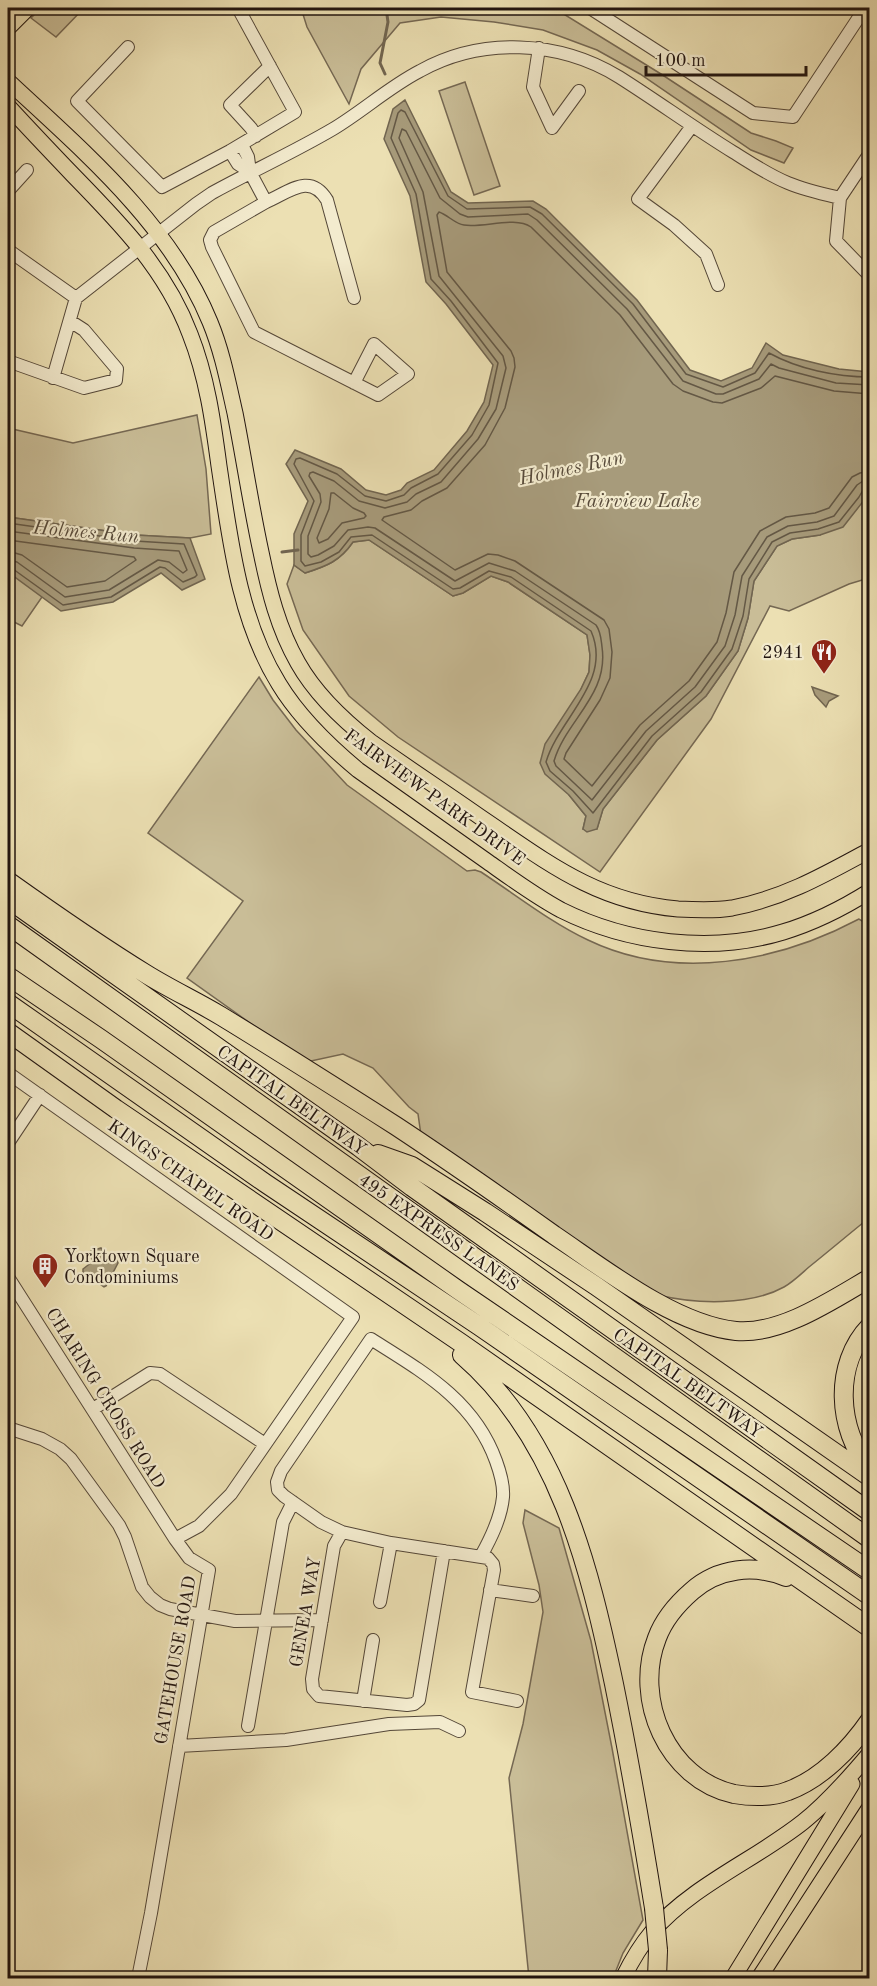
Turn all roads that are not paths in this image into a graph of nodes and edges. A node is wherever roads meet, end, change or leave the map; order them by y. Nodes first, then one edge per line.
1 (238, 8) edge
2 (590, 8) edge
3 (865, 8) edge
4 (128, 47) dead end
5 (539, 48) junction
6 (270, 66) junction
7 (8, 73) edge
8 (8, 81) edge
9 (579, 91) dead end
10 (8, 106) edge
11 (8, 112) edge
12 (54, 124) junction
13 (692, 126) junction
14 (256, 136) junction
15 (38, 138) junction
16 (242, 145) junction
17 (230, 151) junction
18 (870, 153) edge
19 (27, 170) dead end
20 (250, 172) junction
21 (8, 191) edge
22 (840, 198) junction
23 (266, 202) junction
24 (159, 233) junction
25 (140, 247) junction
26 (8, 250) edge
27 (870, 276) edge
28 (718, 285) dead end
29 (76, 298) junction
30 (354, 298) dead end
31 (70, 321) junction
32 (8, 361) edge
33 (53, 378) junction
34 (354, 383) dead end
35 (870, 850) edge
36 (8, 881) edge
37 (870, 891) edge
38 (8, 899) edge
39 (8, 926) edge
40 (8, 932) edge
41 (8, 967) edge
42 (8, 976) edge
43 (85, 981) junction
44 (8, 1003) edge
45 (8, 1032) edge
46 (100, 1039) junction
47 (8, 1073) edge
48 (40, 1095) junction
49 (8, 1143) edge
50 (359, 1147) junction
51 (8, 1277) edge
52 (870, 1278) edge
53 (401, 1302) junction
54 (870, 1326) edge
55 (93, 1409) junction
56 (8, 1428) edge
57 (265, 1444) junction
58 (870, 1469) edge
59 (870, 1477) edge
60 (293, 1502) junction
61 (870, 1512) edge
62 (342, 1532) junction
63 (175, 1539) junction
64 (870, 1539) edge
65 (391, 1543) junction
66 (444, 1551) junction
67 (481, 1556) junction
68 (870, 1571) edge
69 (810, 1587) junction
70 (490, 1590) junction
71 (533, 1596) dead end
72 (870, 1596) edge
73 (380, 1602) dead end
74 (202, 1615) junction
75 (322, 1620) junction
76 (265, 1621) junction
77 (870, 1628) edge
78 (373, 1640) dead end
79 (363, 1701) junction
80 (517, 1701) dead end
81 (870, 1720) edge
82 (248, 1726) dead end
83 (459, 1731) dead end
84 (179, 1746) junction
85 (870, 1755) edge
86 (870, 1807) edge
87 (138, 1978) edge
88 (623, 1978) edge
89 (657, 1978) edge
90 (733, 1978) edge
91 (761, 1978) edge

1 - 6 street
2 - 3 street
4 - 17 street
5 - 9 street
5 - 13 street
5 - 20 street
6 - 14 street
6 - 14 street
7 - 12 main road
8 - 12 main road, FAIRVIEW PARK DRIVE
10 - 15 main road, FAIRVIEW PARK DRIVE
11 - 15 main road
12 - 24 main road, FAIRVIEW PARK DRIVE
13 - 22 street
13 - 28 street
14 - 16 street
15 - 25 main road, FAIRVIEW PARK DRIVE
16 - 17 street
16 - 20 street
17 - 20 street
18 - 22 street
19 - 21 street
20 - 23 street
20 - 24 street
22 - 27 street
23 - 30 street
23 - 34 street
24 - 25 street
24 - 35 main road, FAIRVIEW PARK DRIVE
25 - 29 street
25 - 37 main road, FAIRVIEW PARK DRIVE
26 - 29 street
29 - 31 street
31 - 33 street
31 - 33 street
32 - 33 street
36 - 52 highway
38 - 50 highway, CAPITAL BELTWAY
39 - 43 highway, 495 EXPRESS LANES
40 - 43 highway
41 - 46 highway
42 - 46 highway, 495 EXPRESS LANES
43 - 64 highway, 495 EXPRESS LANES
44 - 72 highway
45 - 53 highway
46 - 68 highway, 495 EXPRESS LANES
47 - 48 street, KINGS CHAPEL ROAD
48 - 49 street
48 - 57 street, KINGS CHAPEL ROAD
50 - 59 highway
50 - 61 highway, CAPITAL BELTWAY
51 - 55 street, CHARING CROSS ROAD
53 - 69 highway
53 - 89 highway, bridge
54 - 58 highway
55 - 57 street
55 - 63 street, CHARING CROSS ROAD
56 - 74 street
57 - 63 street
60 - 62 street
60 - 67 street
60 - 76 street
62 - 65 street
62 - 75 street, GENEA WAY
63 - 74 street, GATEHOUSE ROAD
65 - 66 street
65 - 73 street
66 - 67 street
66 - 79 street
67 - 70 street
69 - 77 highway
69 - 81 highway
70 - 71 street
70 - 80 street
74 - 76 street
74 - 84 street, GATEHOUSE ROAD
75 - 76 street
75 - 79 street, GENEA WAY
76 - 82 street
78 - 79 street
83 - 84 street
84 - 87 street, GATEHOUSE ROAD
85 - 88 main road
85 - 90 main road
86 - 91 main road

